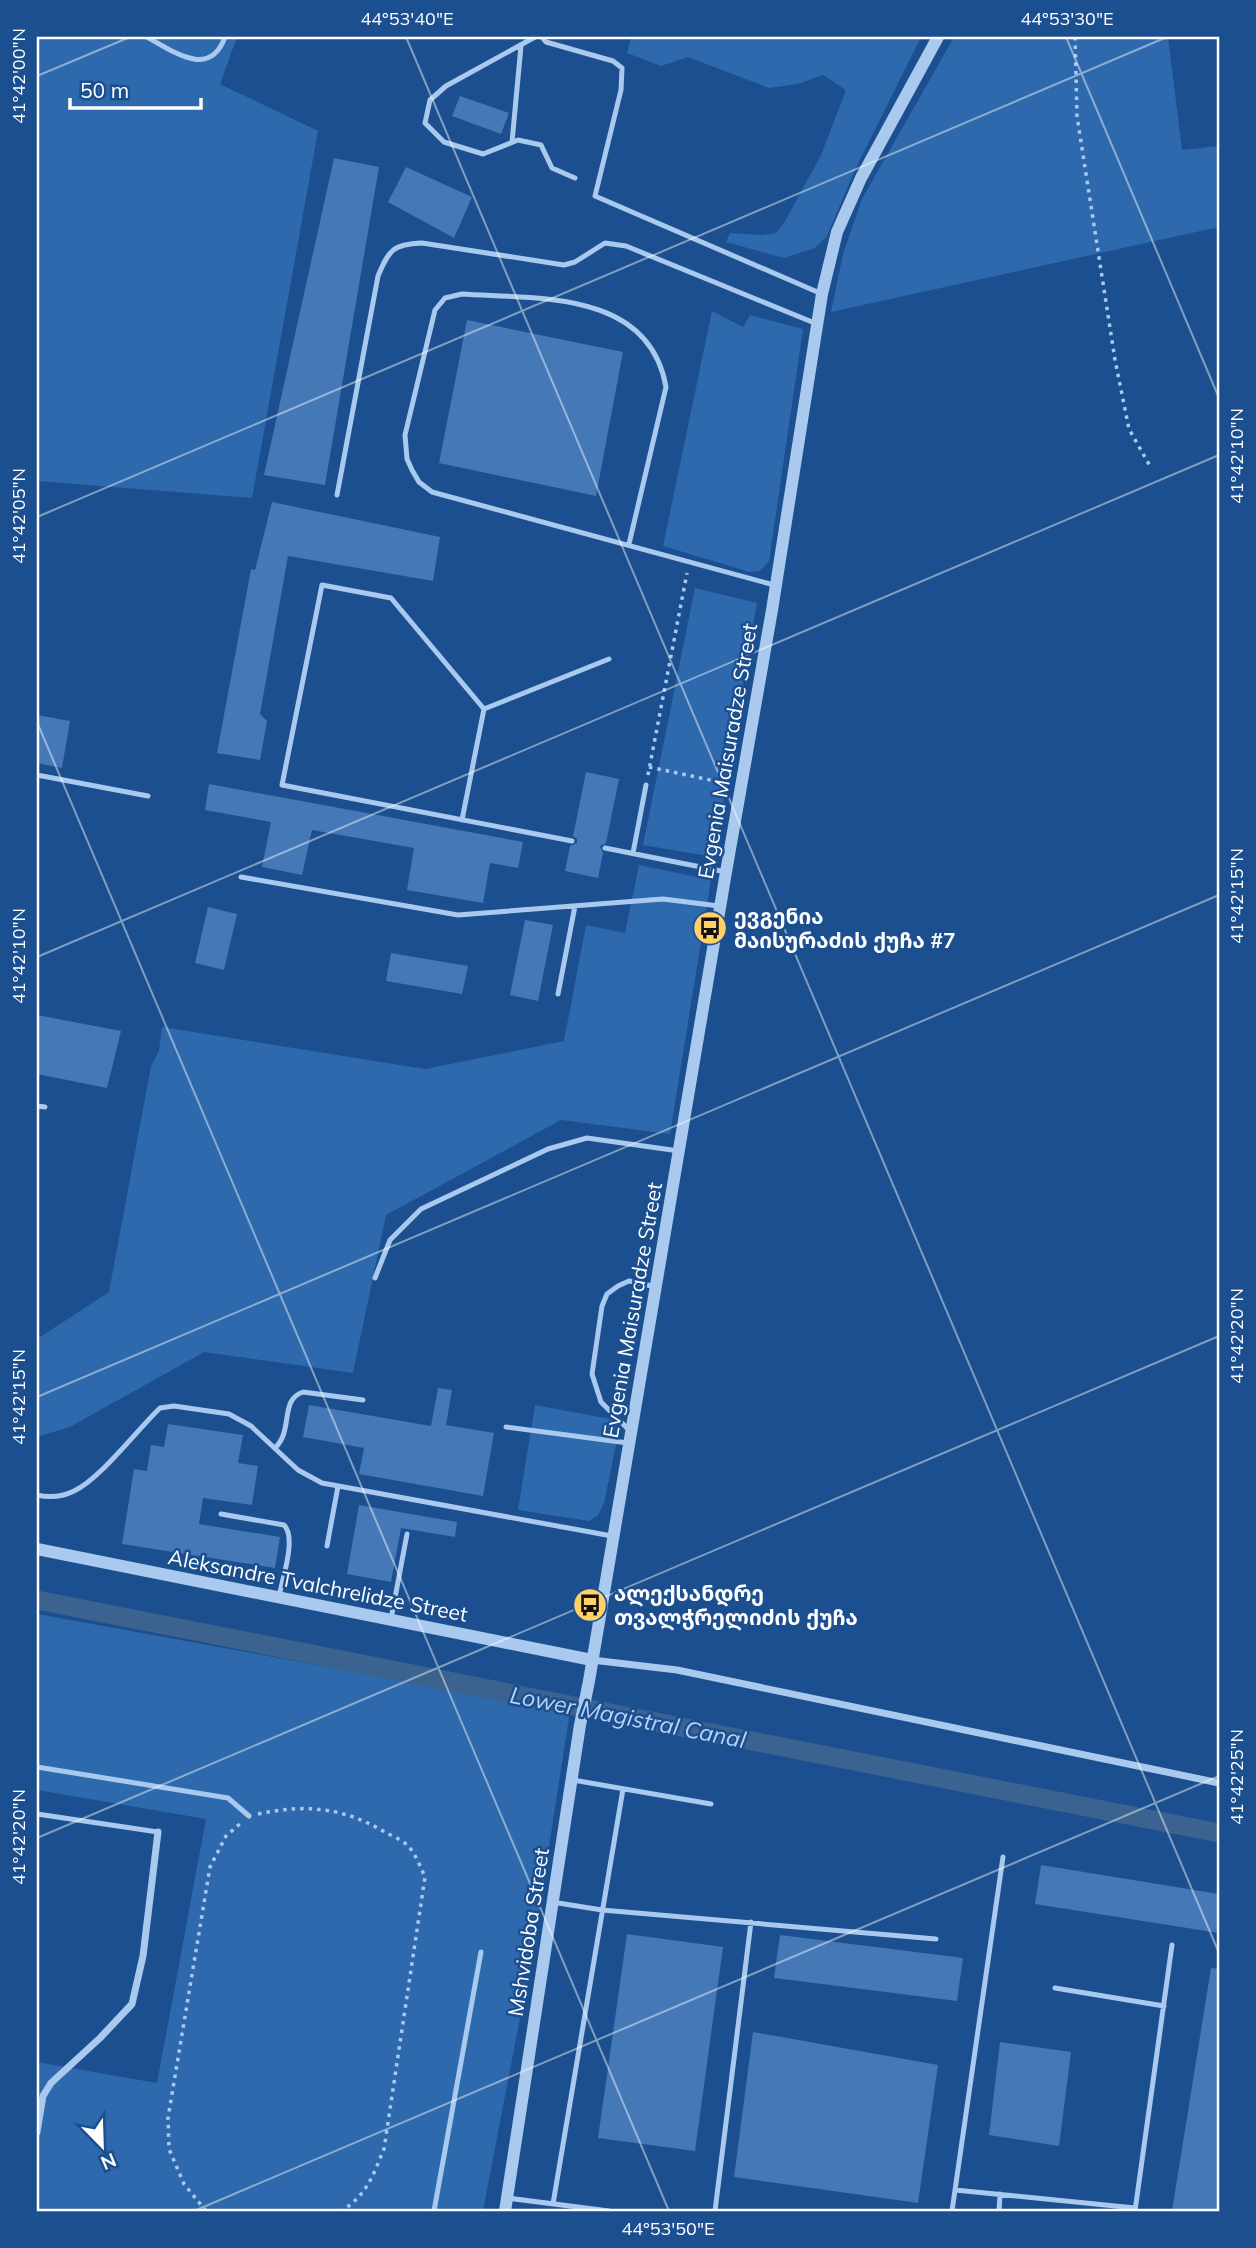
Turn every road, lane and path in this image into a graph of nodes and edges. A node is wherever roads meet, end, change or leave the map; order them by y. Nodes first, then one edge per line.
1 (147, 37) edge
2 (225, 37) edge
3 (535, 37) edge
4 (542, 37) edge
5 (938, 37) edge
6 (1075, 37) edge
7 (521, 46) junction
8 (512, 142) junction
9 (575, 178) dead end
10 (822, 294) junction
11 (817, 324) junction
12 (1150, 466) dead end
13 (337, 495) dead end
14 (629, 544) junction
15 (690, 561) junction
16 (776, 585) junction
17 (609, 659) dead end
18 (484, 709) junction
19 (649, 767) junction
20 (37, 775) edge
21 (646, 785) joint
22 (741, 786) junction
23 (148, 796) dead end
24 (462, 820) junction
25 (572, 841) dead end
26 (605, 848) dead end
27 (633, 853) junction
28 (726, 872) junction
29 (241, 877) dead end
30 (575, 906) junction
31 (720, 906) junction
32 (558, 994) dead end
33 (37, 1105) edge
34 (45, 1107) dead end
35 (679, 1151) junction
36 (375, 1278) dead end
37 (656, 1287) junction
38 (363, 1400) dead end
39 (506, 1427) dead end
40 (629, 1438) junction
41 (275, 1448) junction
42 (338, 1486) junction
43 (37, 1495) edge
44 (221, 1514) dead end
45 (407, 1534) dead end
46 (612, 1536) junction
47 (327, 1546) dead end
48 (37, 1549) edge
49 (279, 1597) junction
50 (391, 1619) junction
51 (592, 1660) junction
52 (37, 1768) edge
53 (571, 1780) junction
54 (1219, 1783) edge
55 (623, 1789) junction
56 (711, 1804) dead end
57 (37, 1814) edge
58 (249, 1816) junction
59 (158, 1832) joint
60 (1003, 1857) dead end
61 (552, 1902) junction
62 (602, 1910) junction
63 (751, 1922) junction
64 (936, 1939) dead end
65 (1172, 1945) dead end
66 (481, 1952) dead end
67 (1055, 1988) dead end
68 (1164, 2006) junction
69 (37, 2132) edge
70 (956, 2190) junction
71 (1000, 2194) junction
72 (553, 2204) junction
73 (506, 2205) edge
74 (1135, 2210) edge
75 (206, 2211) edge
76 (342, 2211) edge
77 (434, 2211) edge
78 (609, 2211) edge
79 (715, 2211) edge
80 (952, 2211) edge
81 (999, 2211) edge

1 - 2 lane
3 - 7 lane
4 - 10 lane
5 - 10 street, Evgenia Maisuradze Street
6 - 12 path
7 - 8 lane
7 - 8 lane
8 - 9 lane
10 - 11 street, Evgenia Maisuradze Street
11 - 13 lane
11 - 16 street, Evgenia Maisuradze Street
14 - 14 lane
14 - 15 lane
15 - 16 lane
15 - 19 path
16 - 22 street, Evgenia Maisuradze Street
17 - 18 lane
18 - 24 lane
18 - 24 lane
19 - 21 path
19 - 22 path
20 - 23 lane
21 - 27 lane
22 - 28 street, Evgenia Maisuradze Street
24 - 25 lane
26 - 27 lane
27 - 28 lane
28 - 31 street, Evgenia Maisuradze Street
29 - 30 lane
30 - 31 lane
30 - 32 lane
31 - 35 street, Evgenia Maisuradze Street
33 - 34 lane
35 - 36 lane
35 - 37 street, Evgenia Maisuradze Street
37 - 40 street, Evgenia Maisuradze Street
37 - 40 lane
38 - 41 lane
39 - 40 lane
40 - 46 street, Evgenia Maisuradze Street
41 - 42 lane
41 - 43 lane
42 - 46 lane
42 - 47 lane
44 - 49 lane
45 - 50 lane
46 - 51 street, Evgenia Maisuradze Street
48 - 49 street, Aleksandre Tvalchrelidze Street
49 - 50 street, Aleksandre Tvalchrelidze Street
50 - 51 street, Aleksandre Tvalchrelidze Street
51 - 53 street, Mshvidoba Street
51 - 54 street
52 - 58 lane
53 - 55 lane
53 - 61 street, Mshvidoba Street
55 - 56 lane
55 - 62 lane
57 - 59 lane
58 - 75 path
58 - 76 path
59 - 69 street
60 - 70 lane
61 - 62 lane
61 - 73 street, Mshvidoba Street
62 - 63 lane
62 - 72 lane
63 - 64 lane
63 - 79 lane
65 - 68 lane
66 - 77 lane
67 - 68 lane
68 - 74 lane
70 - 71 lane
70 - 80 lane
71 - 74 lane
71 - 81 lane
72 - 73 lane
72 - 78 lane

